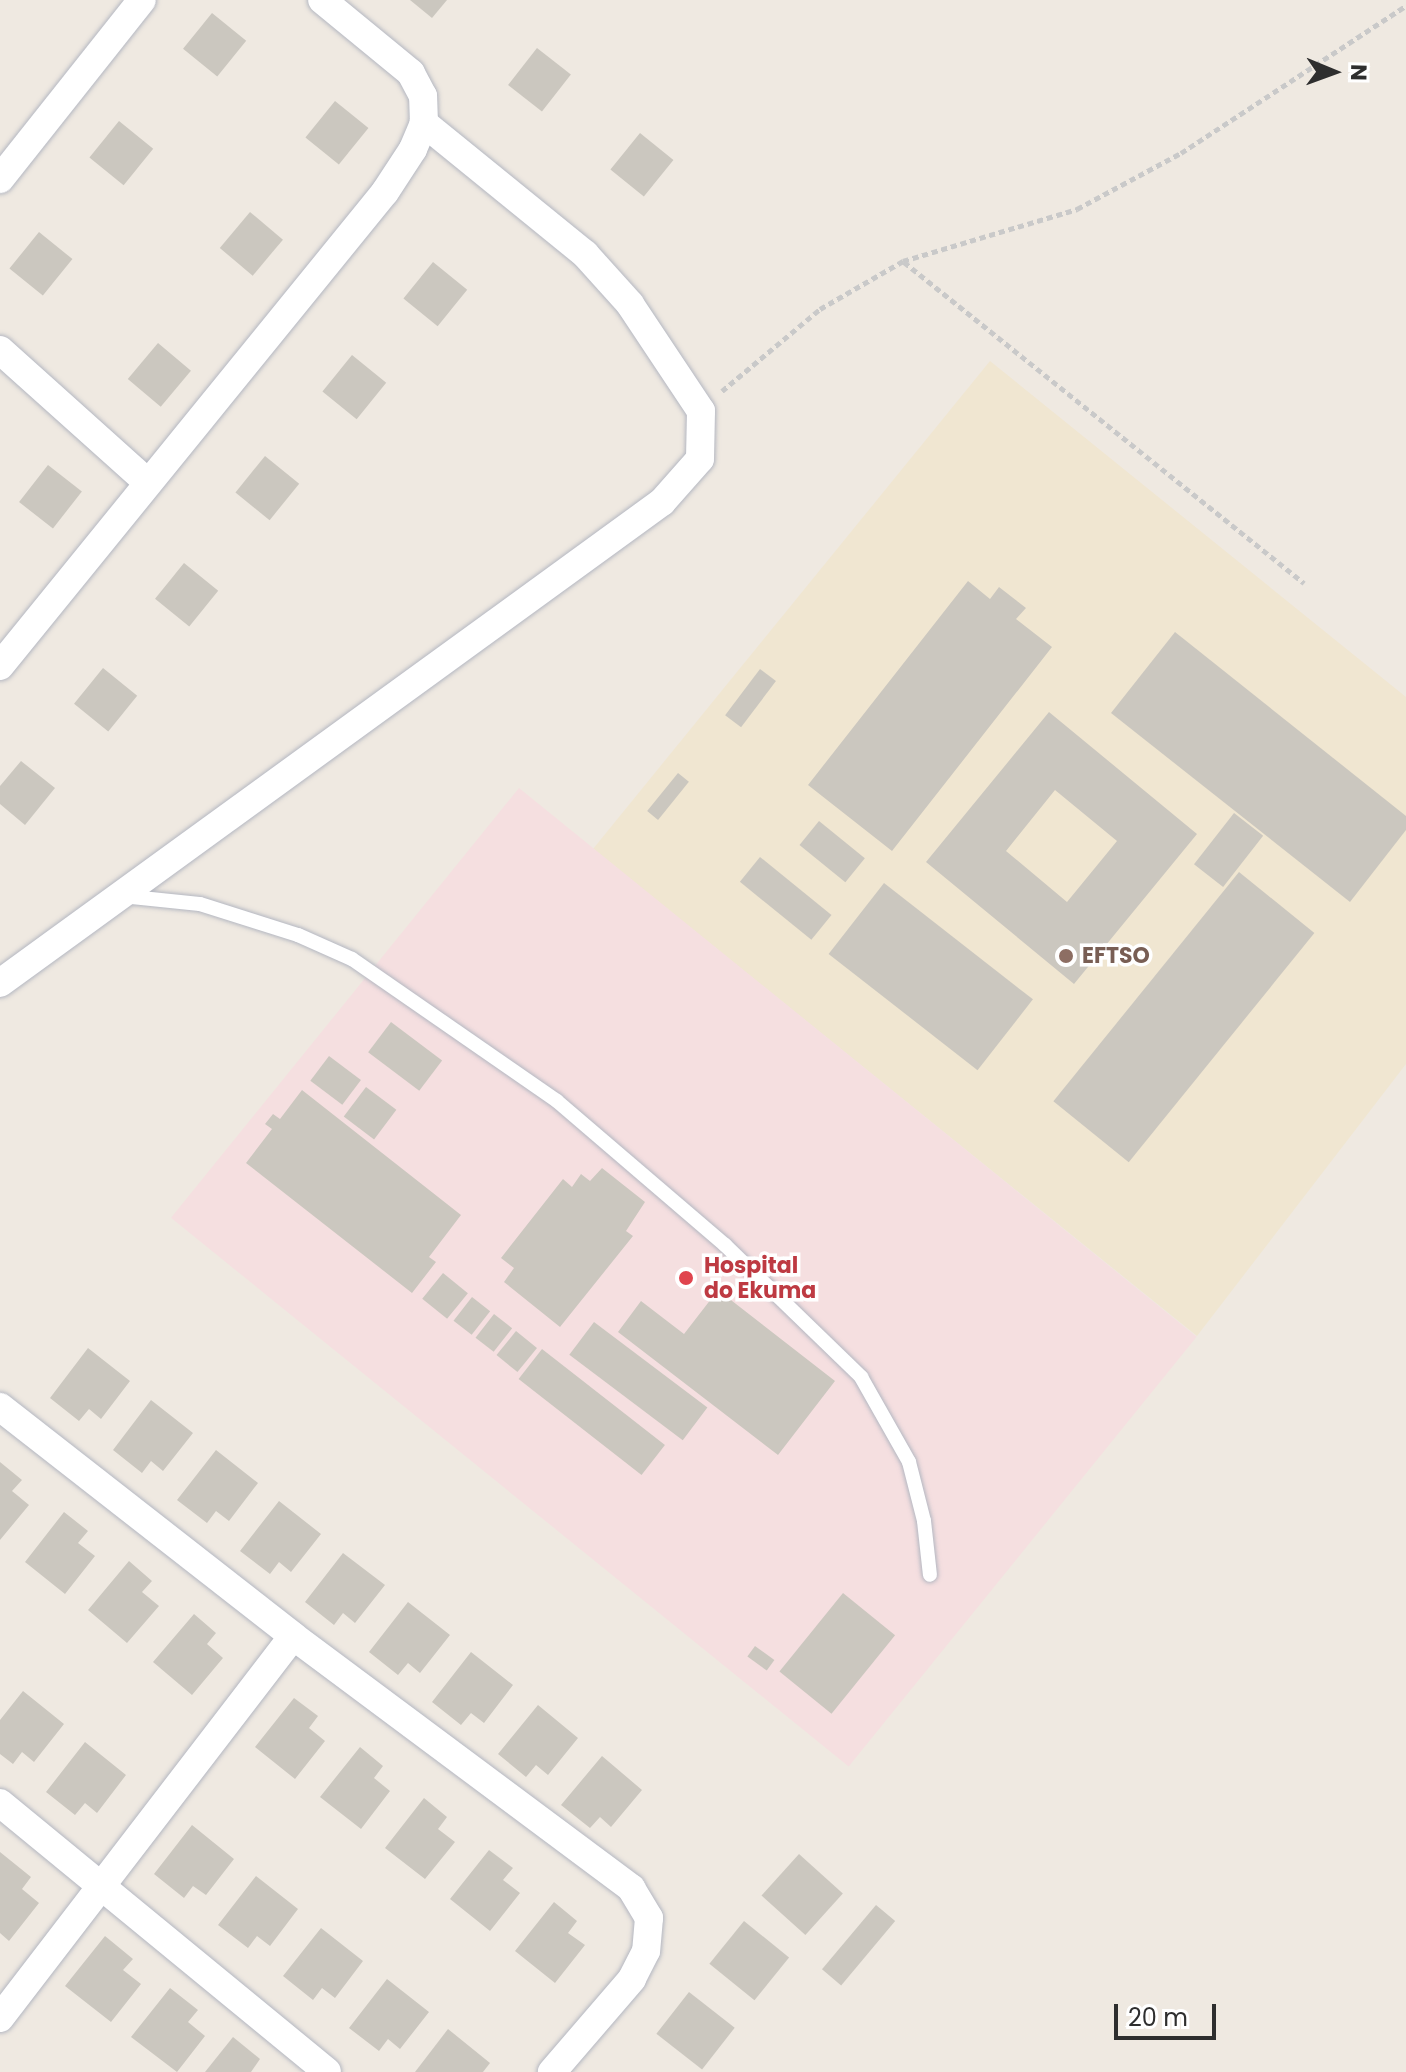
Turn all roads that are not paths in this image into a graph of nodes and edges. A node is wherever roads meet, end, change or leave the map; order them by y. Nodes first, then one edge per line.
1 (142, 0) edge
2 (322, 0) edge
3 (424, 123) junction
4 (0, 179) edge
5 (0, 350) edge
6 (146, 481) junction
7 (0, 666) edge
8 (122, 896) junction
9 (0, 983) edge
10 (0, 1407) edge
11 (930, 1575) dead end
12 (293, 1636) junction
13 (0, 1803) edge
14 (103, 1886) junction
15 (0, 2018) edge
16 (327, 2072) edge
17 (552, 2072) edge

1 - 4 street
2 - 3 street
3 - 6 street
3 - 8 street
5 - 6 street
6 - 7 street
8 - 9 street
8 - 11 lane
10 - 12 street
12 - 14 street
12 - 17 street
13 - 14 street
14 - 15 street
14 - 16 street

